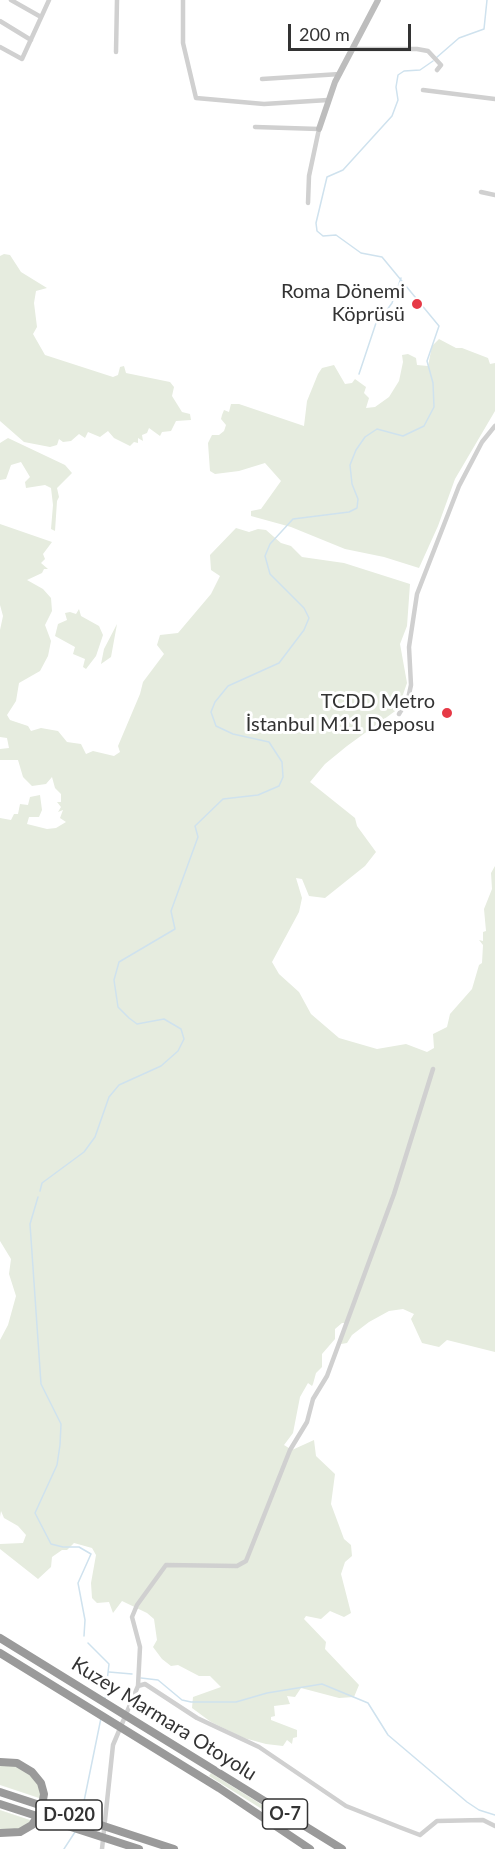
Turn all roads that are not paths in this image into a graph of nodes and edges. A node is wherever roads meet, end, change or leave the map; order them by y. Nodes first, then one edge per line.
1 (11, 0) edge
2 (49, 0) edge
3 (117, 0) edge
4 (183, 0) edge
5 (378, 0) edge
6 (41, 17) junction
7 (0, 21) edge
8 (31, 40) junction
9 (0, 47) edge
10 (354, 49) junction
11 (116, 52) dead end
12 (437, 70) dead end
13 (340, 74) junction
14 (262, 79) dead end
15 (423, 90) dead end
16 (495, 99) edge
17 (328, 100) junction
18 (255, 127) dead end
19 (319, 129) junction
20 (481, 192) dead end
21 (495, 195) edge
22 (308, 203) dead end
23 (495, 426) edge
24 (399, 714) dead end
25 (433, 1069) dead end
26 (0, 1638) edge
27 (0, 1653) edge
28 (138, 1686) junction
29 (0, 1762) edge
30 (0, 1792) edge
31 (0, 1804) edge
32 (495, 1826) edge
33 (0, 1833) edge
34 (137, 1848) edge
35 (102, 1849) edge
36 (174, 1849) edge
37 (310, 1849) edge
38 (342, 1849) edge

1 - 6 street
2 - 6 street
3 - 11 street
4 - 17 street
5 - 10 street
6 - 8 street
7 - 8 street
8 - 9 street
10 - 12 street
10 - 13 street
13 - 14 street
13 - 17 street
15 - 16 street
17 - 19 street
18 - 19 street
19 - 22 street
20 - 21 street
23 - 24 street
25 - 28 street
26 - 38 highway, Kuzey Marmara Otoyolu / O-7
27 - 37 highway, Kuzey Marmara Otoyolu / O-7
28 - 32 street
28 - 35 street
29 - 33 highway
30 - 36 highway, D-020
31 - 34 highway, D-020

